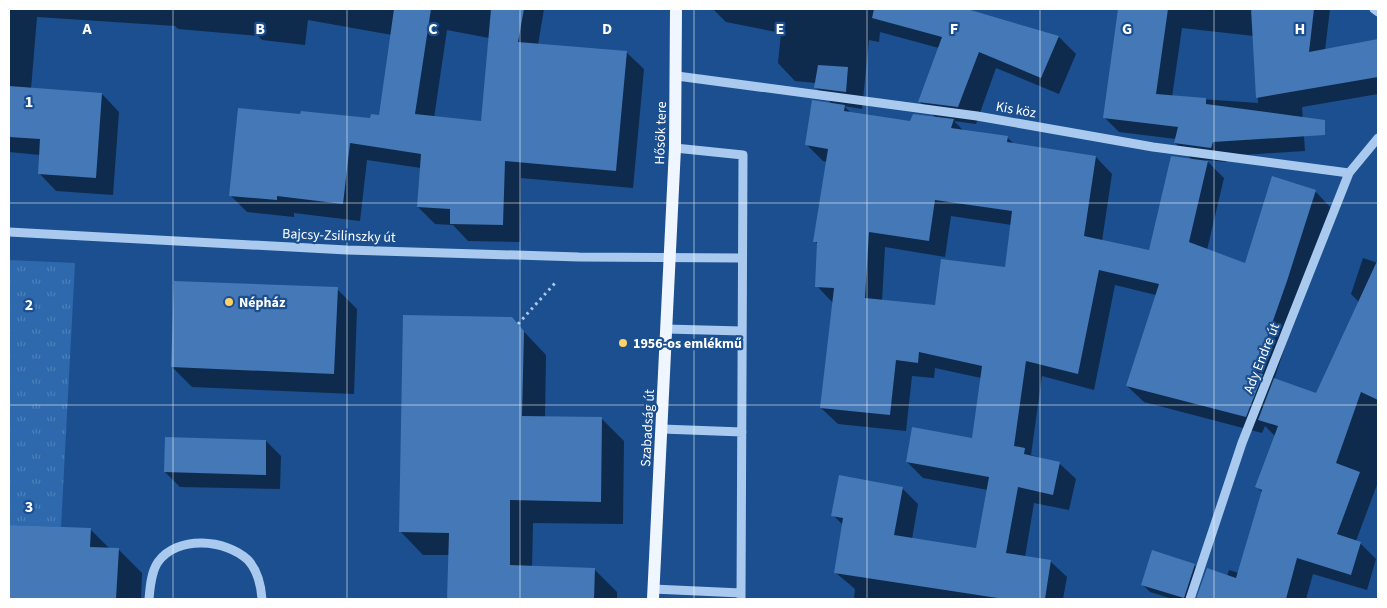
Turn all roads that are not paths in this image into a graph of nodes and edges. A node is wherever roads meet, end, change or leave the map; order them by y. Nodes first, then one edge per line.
1 (676, 9) edge
2 (1374, 9) edge
3 (1378, 12) edge
4 (677, 76) junction
5 (1378, 138) edge
6 (675, 148) junction
7 (1349, 173) junction
8 (9, 232) edge
9 (741, 258) junction
10 (669, 259) junction
11 (666, 329) junction
12 (742, 331) junction
13 (662, 429) junction
14 (742, 432) junction
15 (653, 594) edge
16 (741, 596) edge
17 (150, 599) edge
18 (262, 599) edge
19 (1190, 599) edge

1 - 4 main road, Hősök tere
2 - 3 street
4 - 6 main road, Hősök tere
4 - 7 street, Kis köz
5 - 7 street, Ady Endre út
6 - 9 street
6 - 10 main road, Hősök tere
7 - 19 street, Ady Endre út
8 - 10 street, Bajcsy-Zsilinszky út
9 - 10 street, Bajcsy-Zsilinszky út
9 - 12 street
10 - 11 main road, Szabadság út
11 - 12 street
11 - 13 main road, Szabadság út
12 - 14 street
13 - 14 street
13 - 15 main road, Szabadság út
14 - 16 street
15 - 16 street
17 - 18 street

